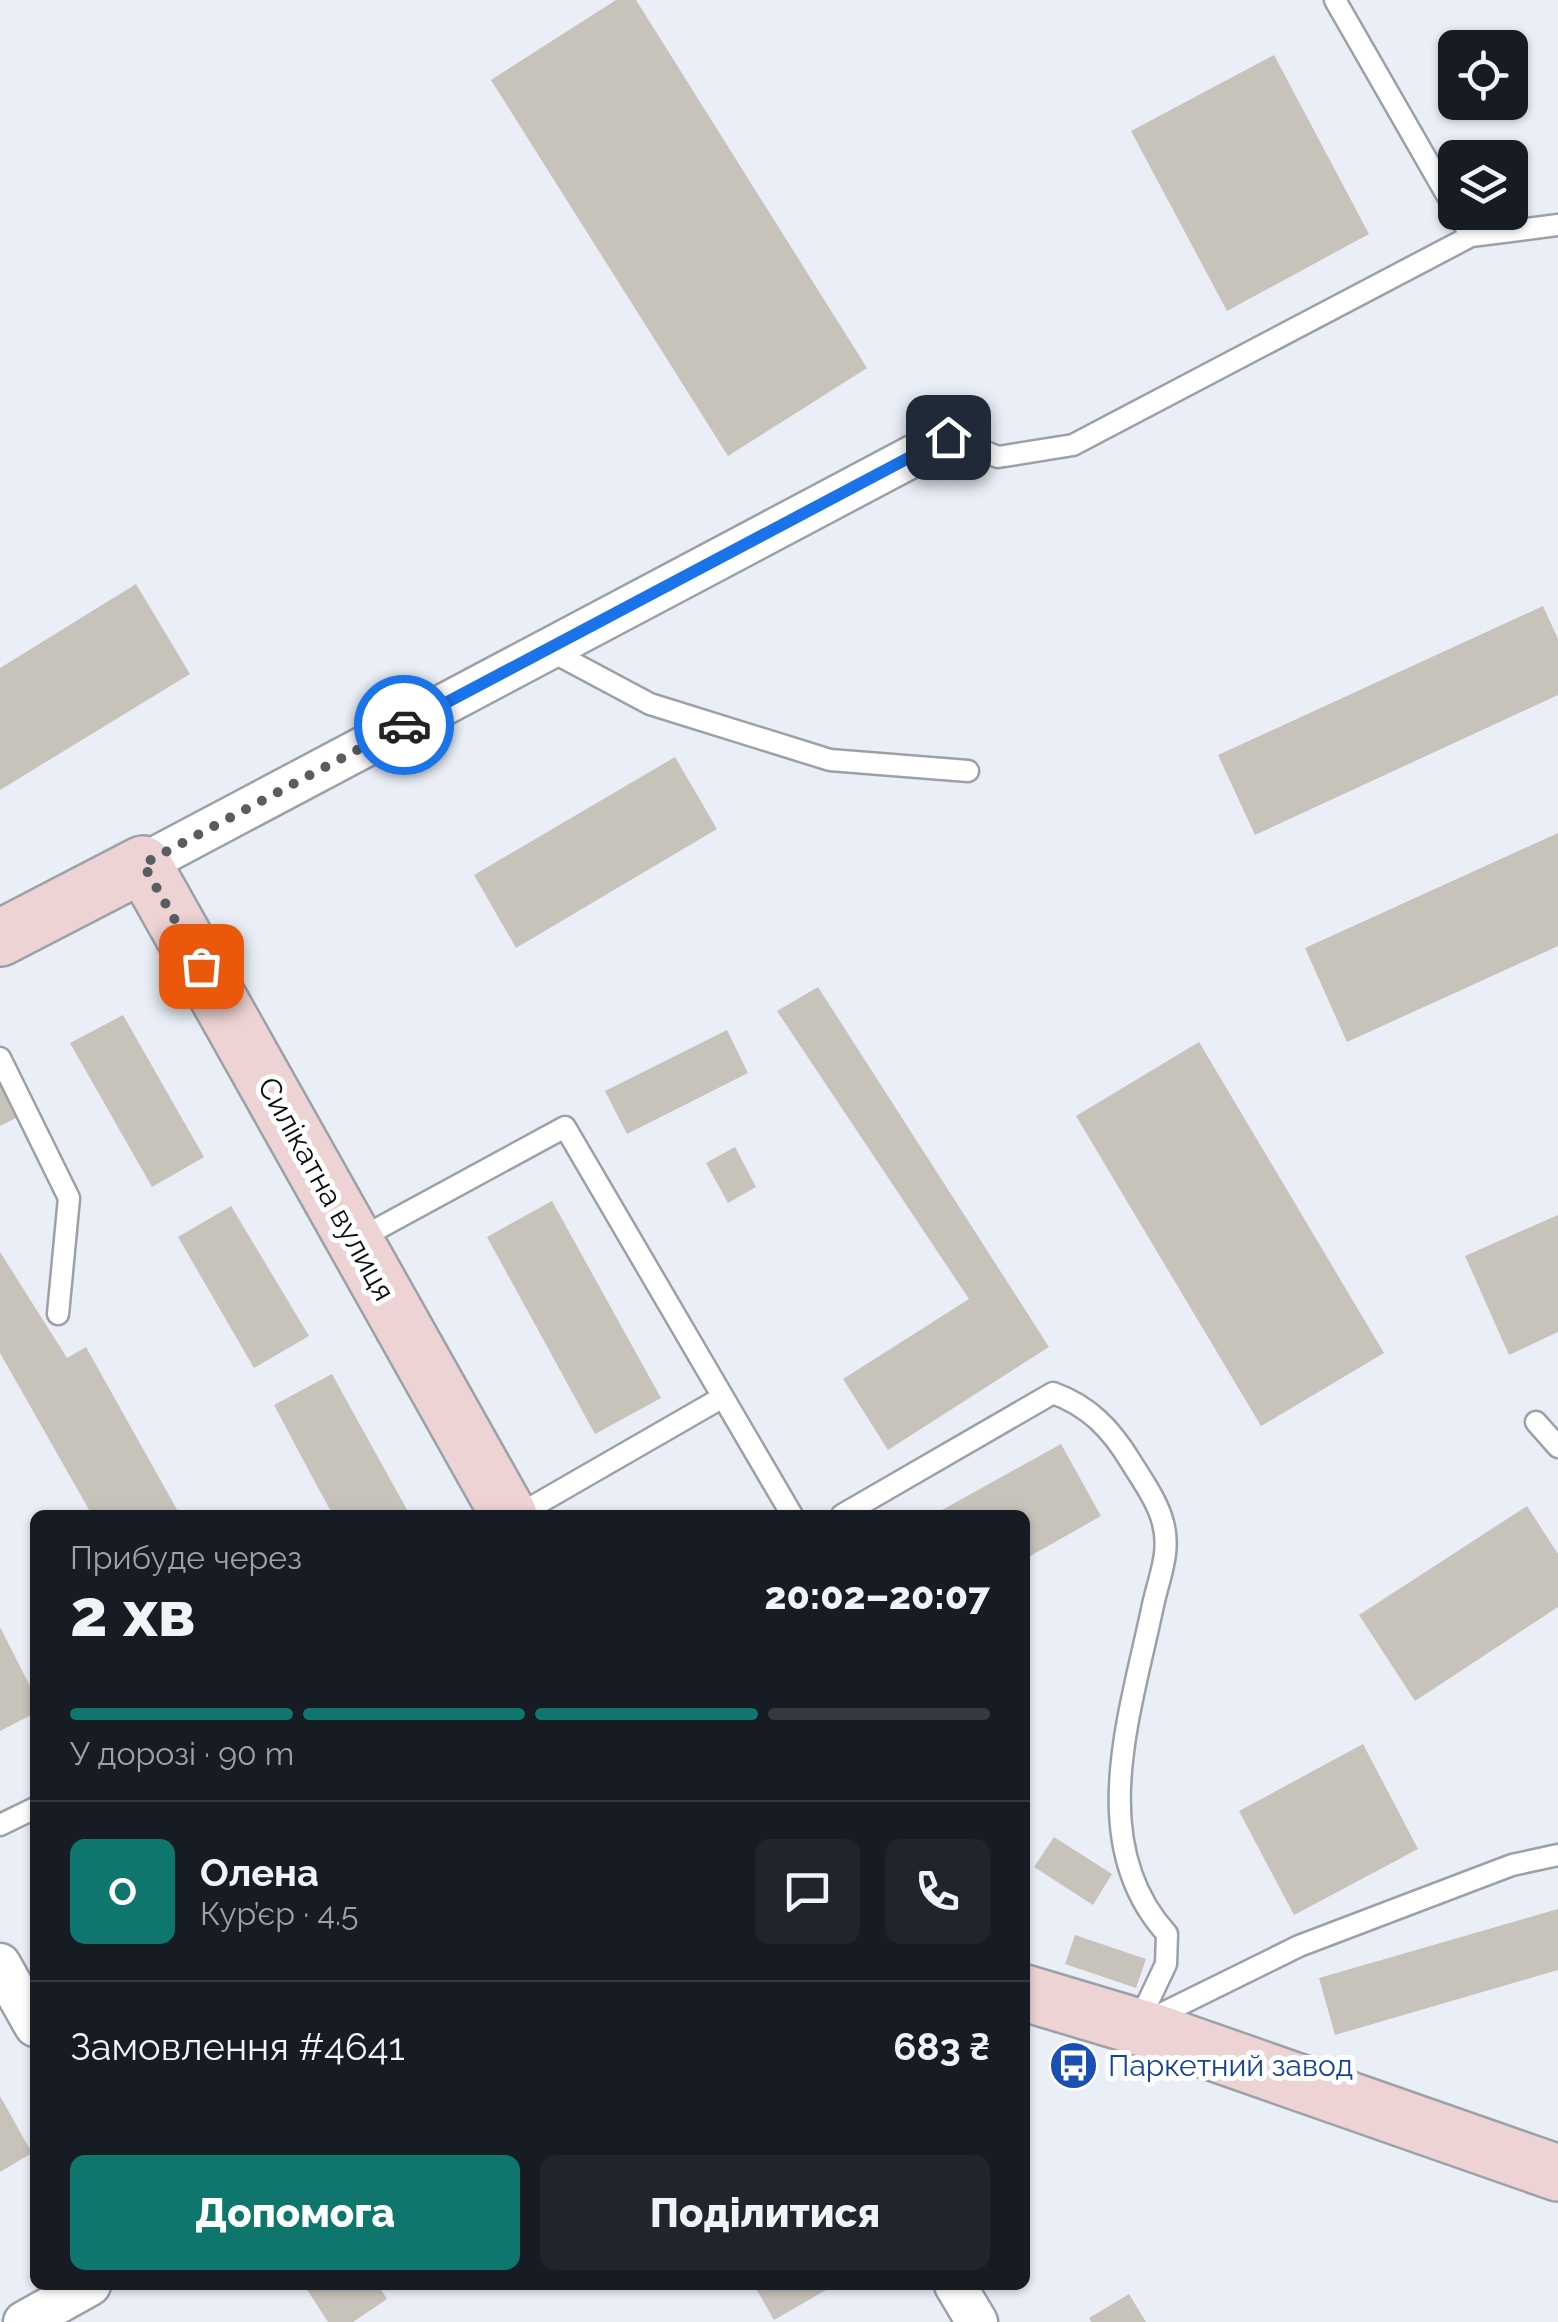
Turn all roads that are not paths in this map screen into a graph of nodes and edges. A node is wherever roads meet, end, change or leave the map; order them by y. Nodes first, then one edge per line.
1 (1335, 0) edge
2 (1438, 179) edge
3 (1558, 226) edge
4 (1467, 230) edge
5 (1470, 236) junction
6 (948, 437) joint
7 (547, 650) junction
8 (968, 771) dead end
9 (143, 864) junction
10 (0, 938) edge
11 (0, 1058) edge
12 (355, 1240) junction
13 (58, 1314) dead end
14 (723, 1398) junction
15 (1536, 1422) dead end
16 (1558, 1447) edge
17 (506, 1510) edge
18 (527, 1510) edge
19 (789, 1510) edge
20 (851, 1510) edge
21 (30, 1810) edge
22 (0, 1825) edge
23 (1558, 1855) edge
24 (0, 1964) edge
25 (1030, 1994) edge
26 (30, 2017) edge
27 (1136, 2026) junction
28 (1558, 2173) edge
29 (958, 2290) edge
30 (82, 2301) edge
31 (24, 2322) edge
32 (977, 2322) edge

1 - 2 lane
3 - 5 lane
4 - 5 lane
5 - 6 lane
6 - 7 street
7 - 8 lane
7 - 9 street
9 - 10 street
9 - 12 street, Силікатна вулиця
11 - 13 lane
12 - 14 lane
12 - 17 street, Силікатна вулиця
14 - 18 lane
14 - 19 lane
15 - 16 lane
20 - 27 lane
21 - 22 lane
23 - 27 lane
24 - 26 street
25 - 27 street
27 - 28 street
29 - 32 street
30 - 31 street

